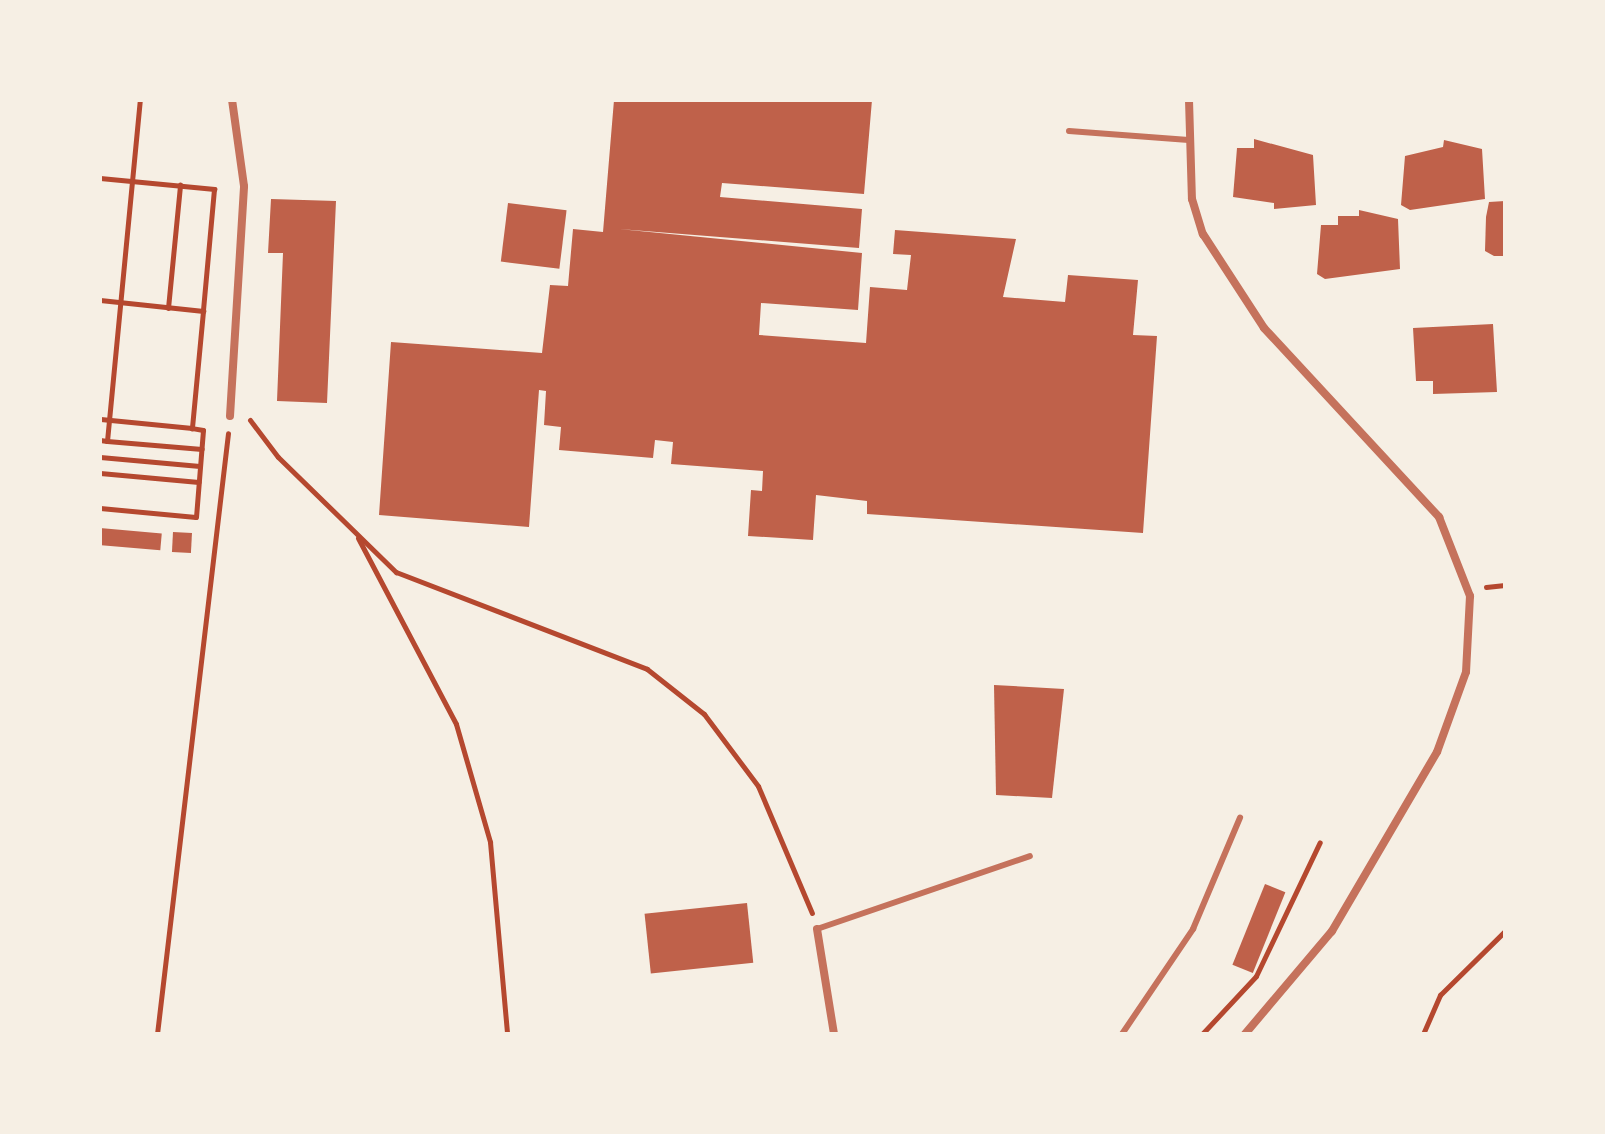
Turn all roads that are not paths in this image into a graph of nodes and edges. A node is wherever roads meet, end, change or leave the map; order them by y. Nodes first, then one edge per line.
1 (232, 100) edge
2 (1189, 100) edge
3 (1069, 131) dead end
4 (1189, 140) junction
5 (230, 416) road end
6 (1240, 818) dead end
7 (1030, 856) dead end
8 (817, 929) joint
9 (834, 1034) edge
10 (1122, 1034) edge
11 (1245, 1034) edge

1 - 5 street
2 - 4 street
3 - 4 lane
4 - 11 street
6 - 10 lane
7 - 8 lane
8 - 9 street

